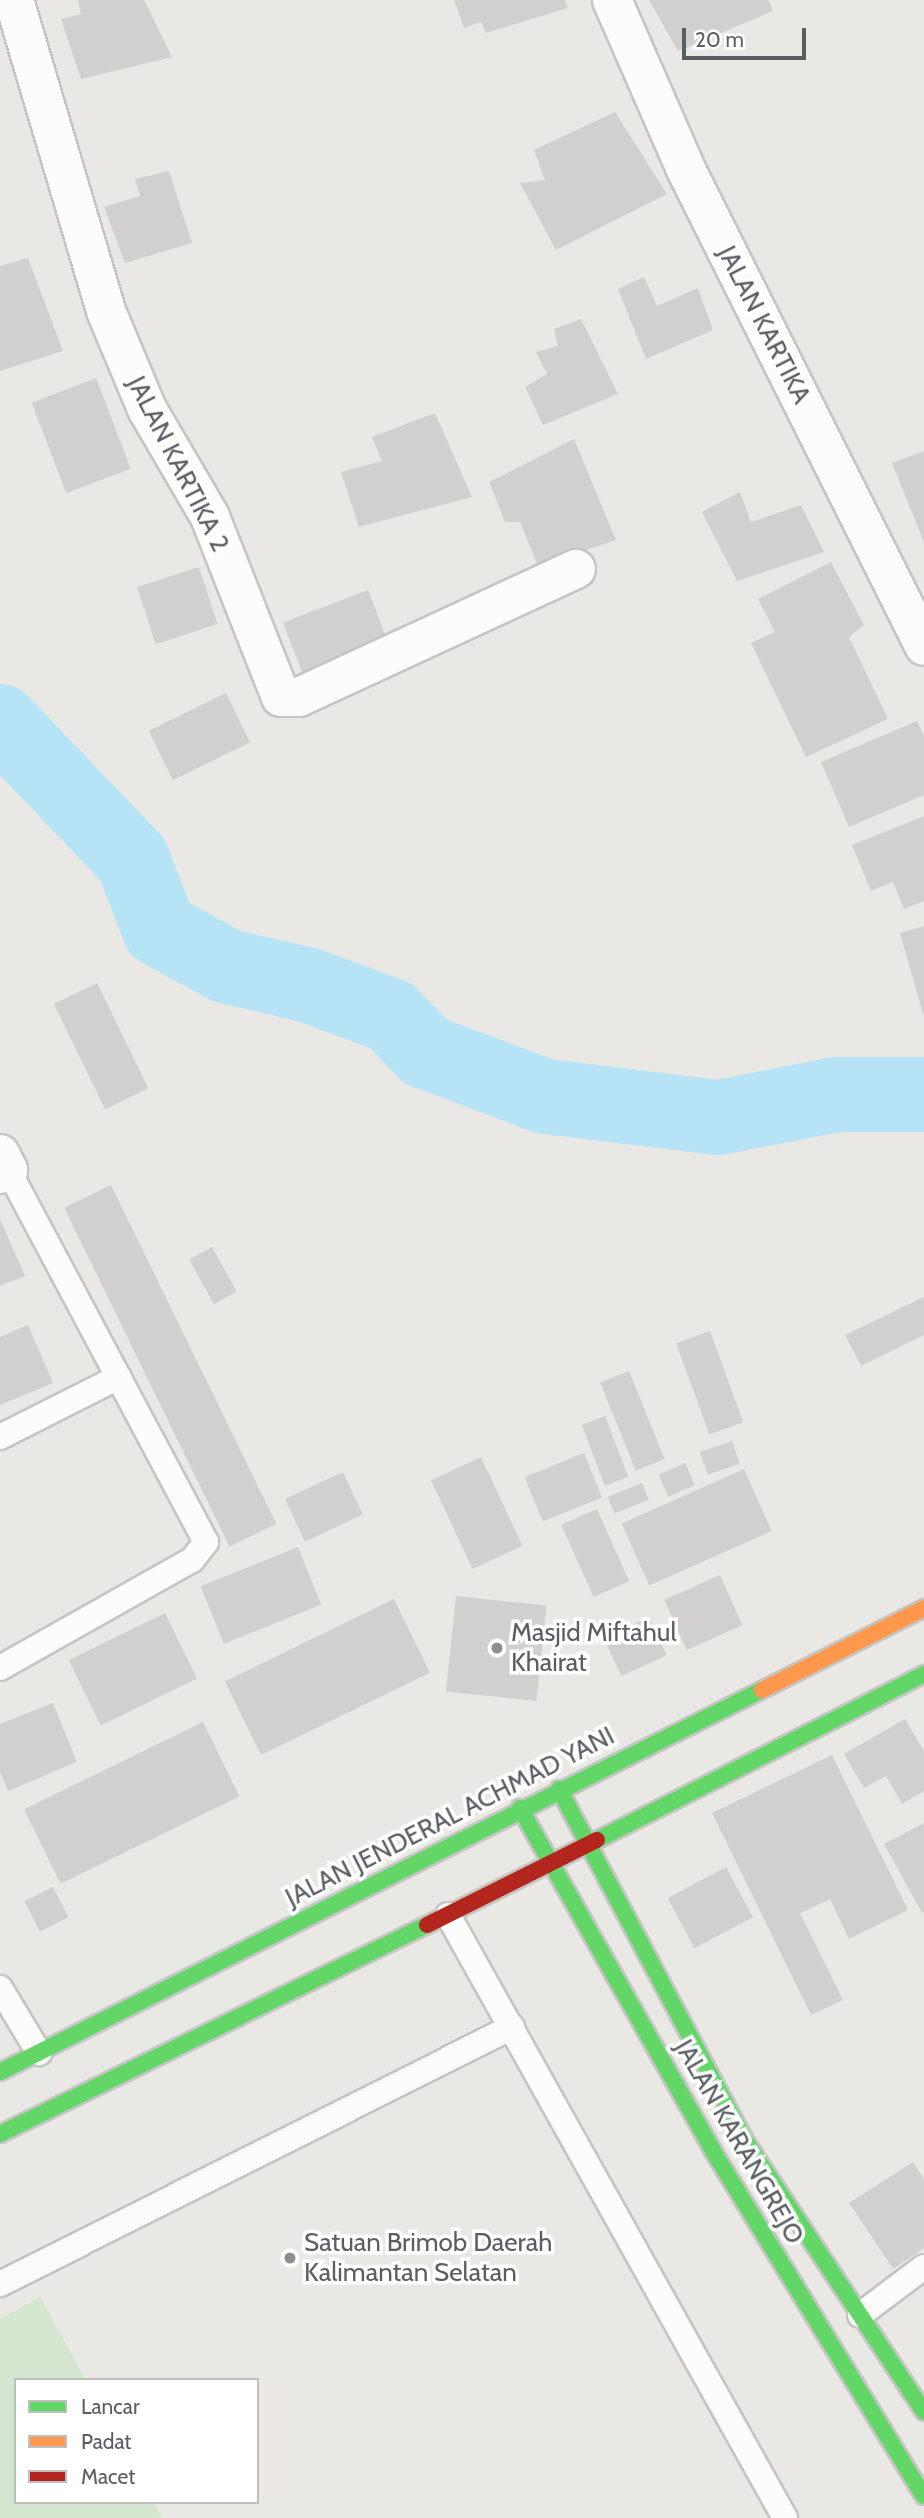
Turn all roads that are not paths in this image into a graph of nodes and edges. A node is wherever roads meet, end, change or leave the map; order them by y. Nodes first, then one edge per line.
1 (14, 0) edge
2 (612, 0) edge
3 (576, 569) dead end
4 (924, 646) edge
5 (3, 1166) edge
6 (119, 1377) junction
7 (0, 1437) edge
8 (924, 1608) edge
9 (0, 1668) edge
10 (924, 1674) edge
11 (559, 1788) junction
12 (520, 1808) junction
13 (588, 1843) junction
14 (552, 1862) junction
15 (448, 1915) junction
16 (0, 1988) edge
17 (512, 2027) junction
18 (39, 2053) junction
19 (0, 2072) edge
20 (0, 2134) edge
21 (924, 2267) edge
22 (0, 2284) edge
23 (860, 2315) junction
24 (924, 2412) edge
25 (924, 2496) edge
26 (785, 2518) edge

1 - 3 street, JALAN KARTIKA 2
2 - 4 street, JALAN KARTIKA
5 - 6 lane
6 - 7 lane
6 - 9 lane
8 - 11 main road, JALAN JENDERAL ACHMAD YANI
10 - 13 main road
11 - 12 main road, JALAN JENDERAL ACHMAD YANI
11 - 13 main road, JALAN KARANGREJO
12 - 14 main road, JALAN KARANGREJO
12 - 18 main road, JALAN JENDERAL ACHMAD YANI
13 - 14 main road
13 - 23 main road, JALAN KARANGREJO
14 - 15 main road
14 - 25 main road, JALAN KARANGREJO
15 - 17 lane
15 - 20 main road
16 - 18 lane
17 - 22 lane
17 - 26 lane
18 - 19 main road, JALAN JENDERAL ACHMAD YANI
21 - 23 lane
23 - 24 main road, JALAN KARANGREJO

